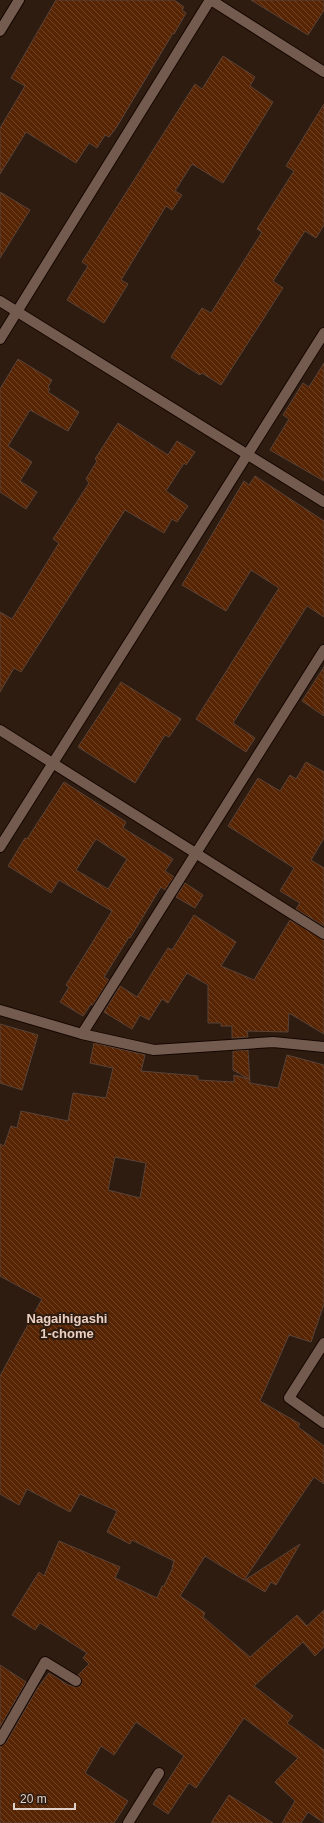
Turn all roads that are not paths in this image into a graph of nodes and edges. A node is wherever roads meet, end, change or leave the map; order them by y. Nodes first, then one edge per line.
1 (19, 0) edge
2 (211, 0) edge
3 (0, 30) edge
4 (324, 72) edge
5 (0, 300) edge
6 (18, 312) junction
7 (324, 333) edge
8 (0, 339) edge
9 (247, 455) junction
10 (322, 497) edge
11 (324, 650) edge
12 (0, 730) edge
13 (52, 763) junction
14 (0, 847) edge
15 (197, 853) junction
16 (324, 934) edge
17 (0, 1010) edge
18 (82, 1034) junction
19 (324, 1047) edge
20 (324, 1343) edge
21 (324, 1423) edge
22 (76, 1680) dead end
23 (0, 1740) edge
24 (159, 1773) dead end
25 (128, 1823) edge

1 - 3 street
2 - 4 street
2 - 6 street
5 - 6 street
6 - 8 street
6 - 9 street
7 - 9 street
9 - 10 street
9 - 13 street
11 - 15 street
12 - 13 street
13 - 14 street
13 - 15 street
15 - 16 street
15 - 18 street
17 - 18 street
18 - 19 street
20 - 21 street
22 - 23 street
24 - 25 street

